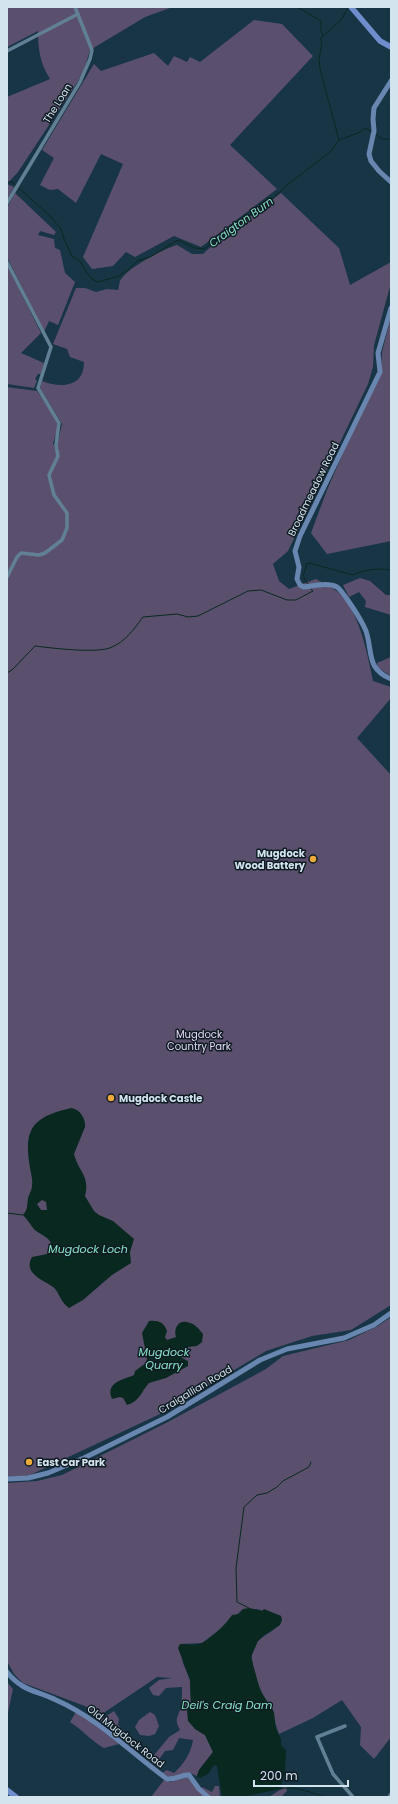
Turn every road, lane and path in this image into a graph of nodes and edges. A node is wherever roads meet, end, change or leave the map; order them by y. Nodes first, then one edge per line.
1 (75, 7) edge
2 (351, 7) edge
3 (78, 14) junction
4 (391, 48) edge
5 (7, 51) edge
6 (391, 81) edge
7 (391, 182) edge
8 (7, 203) edge
9 (7, 262) edge
10 (391, 308) edge
11 (7, 577) edge
12 (391, 679) edge
13 (391, 1313) edge
14 (7, 1479) edge
15 (7, 1672) edge
16 (345, 1726) dead end
17 (7, 1790) edge
18 (391, 1794) edge
19 (16, 1797) edge
20 (208, 1797) edge
21 (352, 1797) edge
22 (389, 1797) edge

1 - 3 street, The Loan
2 - 4 main road
3 - 5 street
3 - 8 street, The Loan
6 - 7 street
9 - 11 street
10 - 12 street, Broadmeadow Road
13 - 14 street, Craigallian Road
15 - 20 street, Old Mugdock Road
16 - 21 street
17 - 19 main road
18 - 22 street

